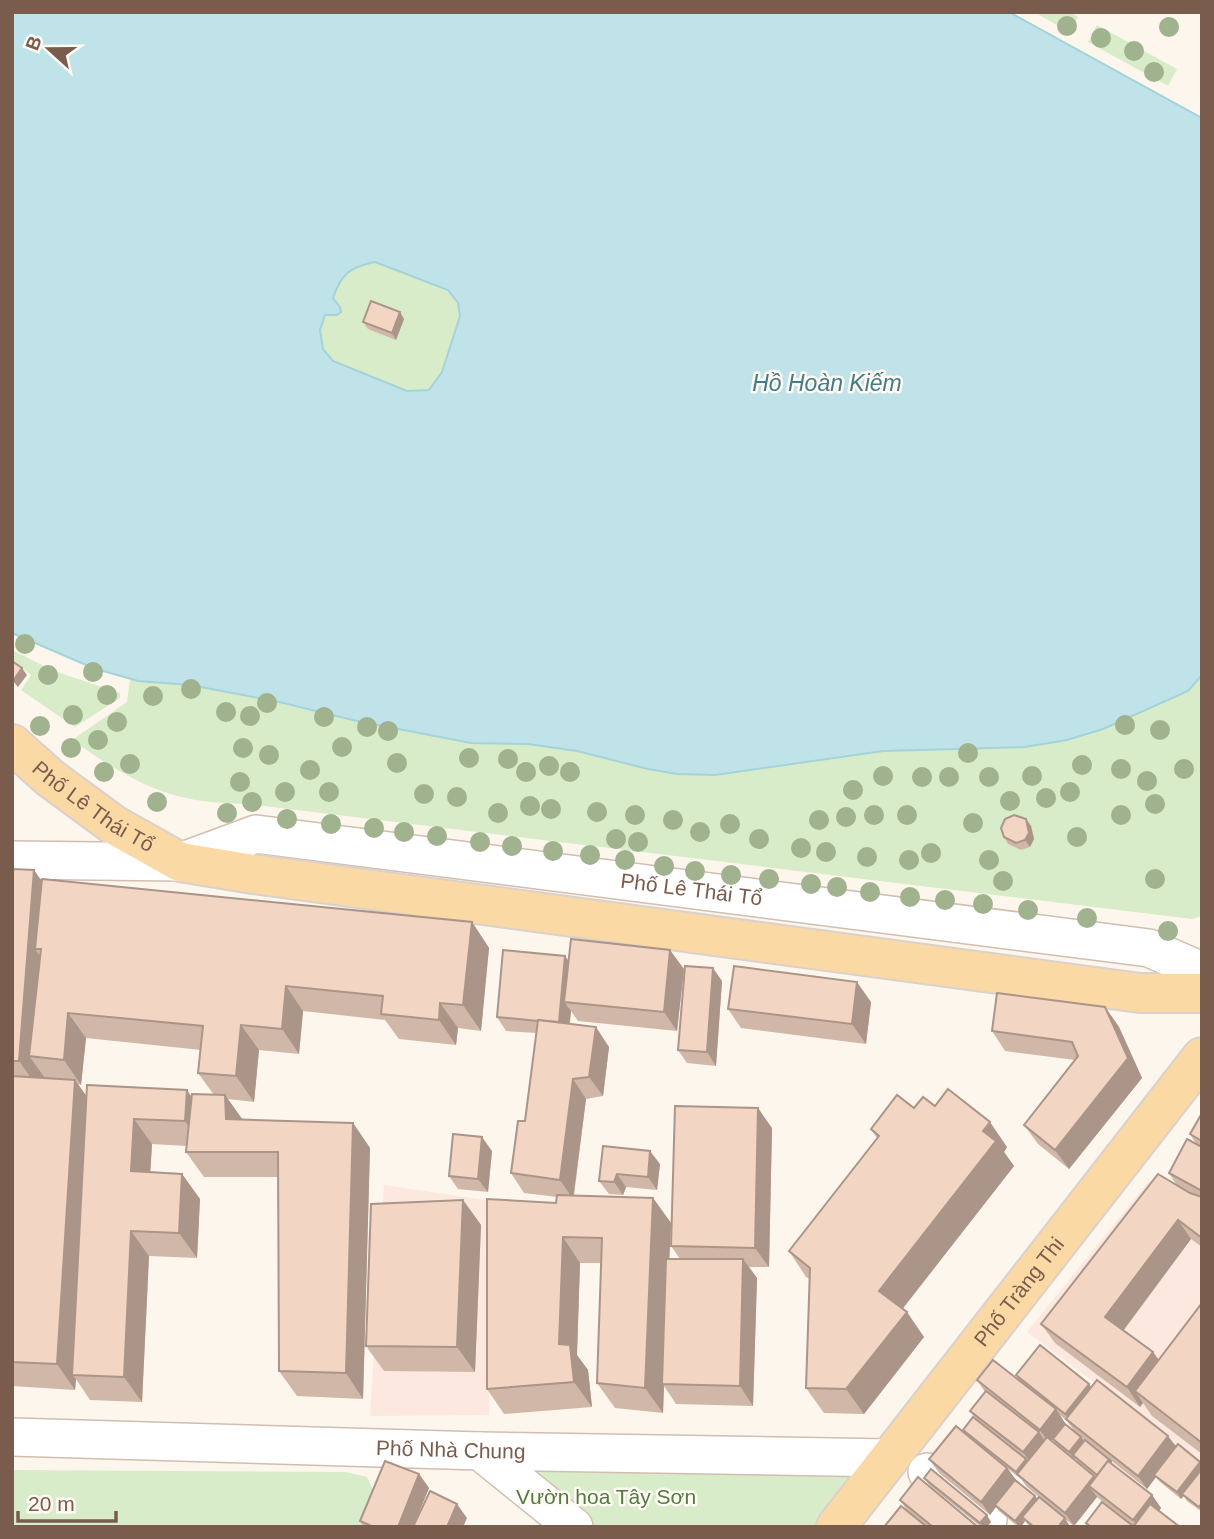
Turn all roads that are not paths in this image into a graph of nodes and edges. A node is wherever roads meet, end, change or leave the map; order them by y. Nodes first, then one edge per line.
1 (12, 744) edge
2 (12, 860) edge
3 (180, 862) junction
4 (1202, 971) edge
5 (1202, 993) edge
6 (1202, 1057) edge
7 (12, 1437) edge
8 (480, 1451) junction
9 (890, 1458) junction
10 (927, 1472) edge
11 (574, 1527) edge
12 (836, 1527) edge
13 (988, 1527) edge

1 - 3 main road, Phố Lê Thái Tổ
2 - 3 street
3 - 4 street, Phố Lê Thái Tổ
3 - 5 main road, Phố Lê Thái Tổ
6 - 9 main road, Phố Tràng Thi
7 - 8 street, Phố Nhà Chung
8 - 9 street, Phố Nhà Chung
8 - 11 street
9 - 12 main road, Phố Tràng Thi
10 - 13 street

